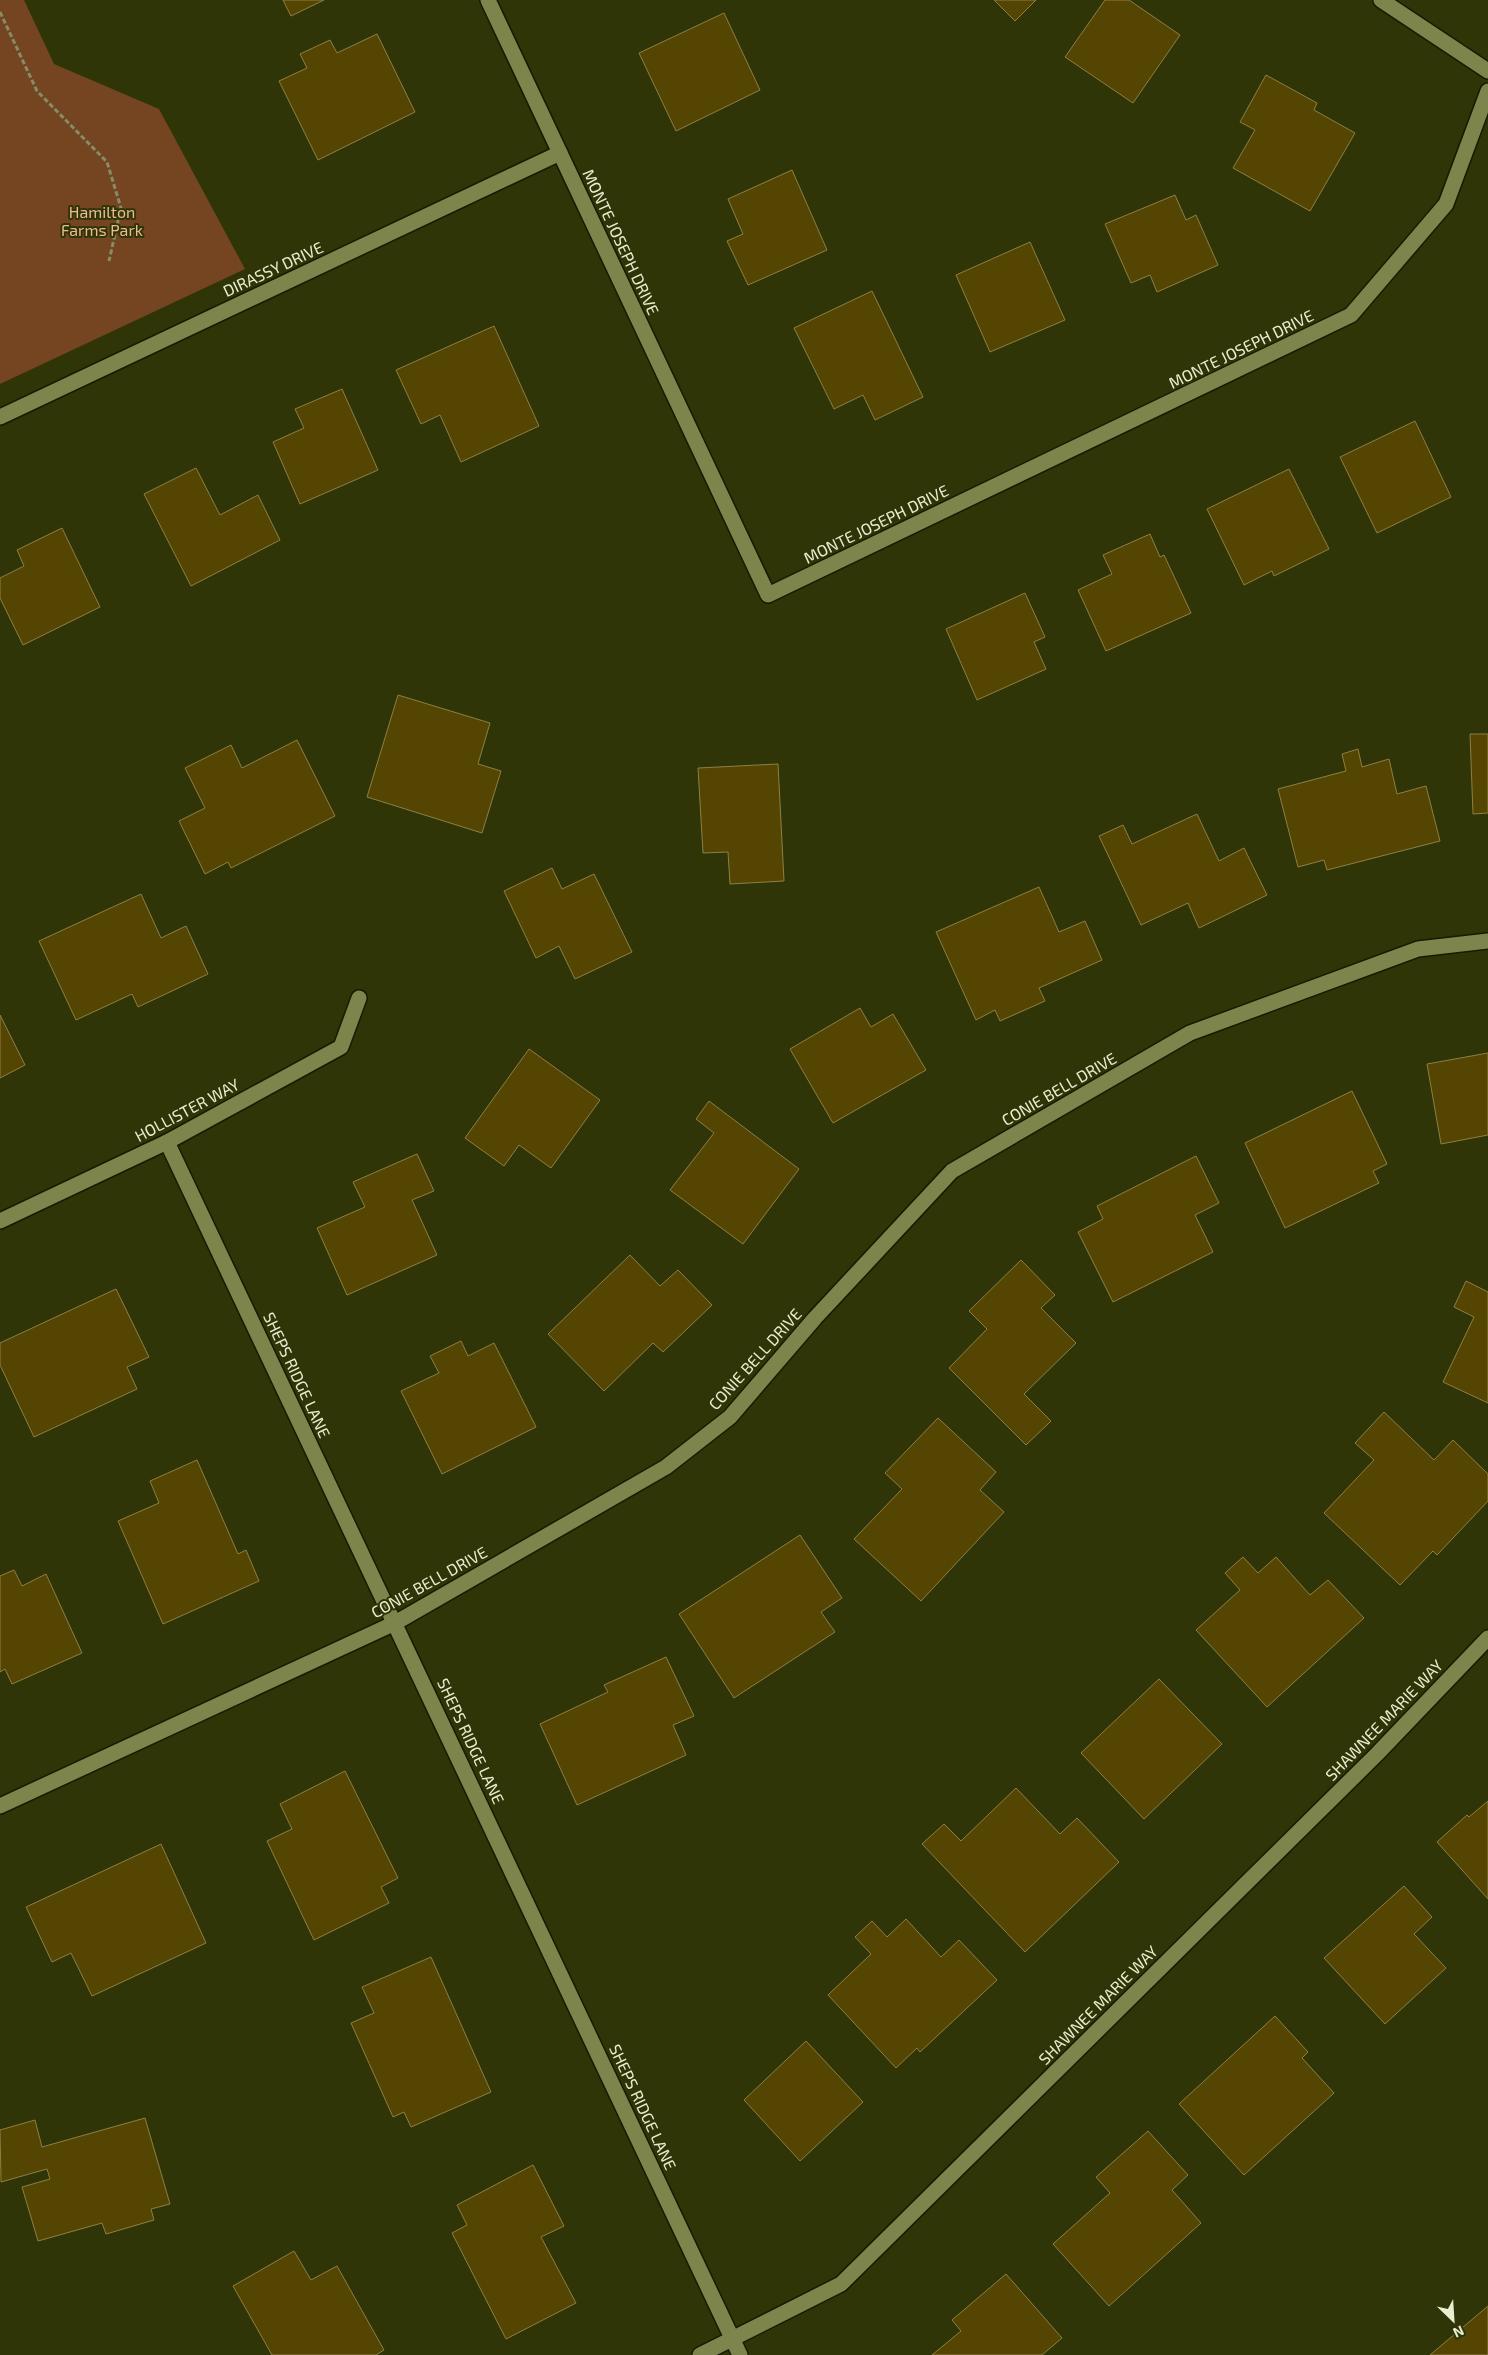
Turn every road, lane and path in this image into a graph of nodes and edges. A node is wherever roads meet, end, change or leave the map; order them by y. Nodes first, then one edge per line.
1 (488, 0) edge
2 (1381, 0) edge
3 (0, 12) edge
4 (1488, 71) edge
5 (1488, 91) edge
6 (560, 154) junction
7 (109, 261) dead end
8 (0, 417) edge
9 (1488, 941) edge
10 (359, 998) dead end
11 (167, 1142) junction
12 (0, 1221) edge
13 (395, 1622) junction
14 (1488, 1638) edge
15 (0, 1806) edge
16 (733, 2339) junction
17 (700, 2355) edge
18 (740, 2355) edge

1 - 6 street, MONTE JOSEPH DRIVE
2 - 4 street
3 - 7 path
5 - 6 street, MONTE JOSEPH DRIVE
6 - 8 street, DIRASSY DRIVE
9 - 13 street, CONIE BELL DRIVE
10 - 11 street, HOLLISTER WAY
11 - 12 street, HOLLISTER WAY
11 - 13 street, SHEPS RIDGE LANE
13 - 15 street, CONIE BELL DRIVE
13 - 16 street, SHEPS RIDGE LANE
14 - 16 street, SHAWNEE MARIE WAY
16 - 17 street, SHAWNEE MARIE WAY
16 - 18 street, SHEPS RIDGE LANE

